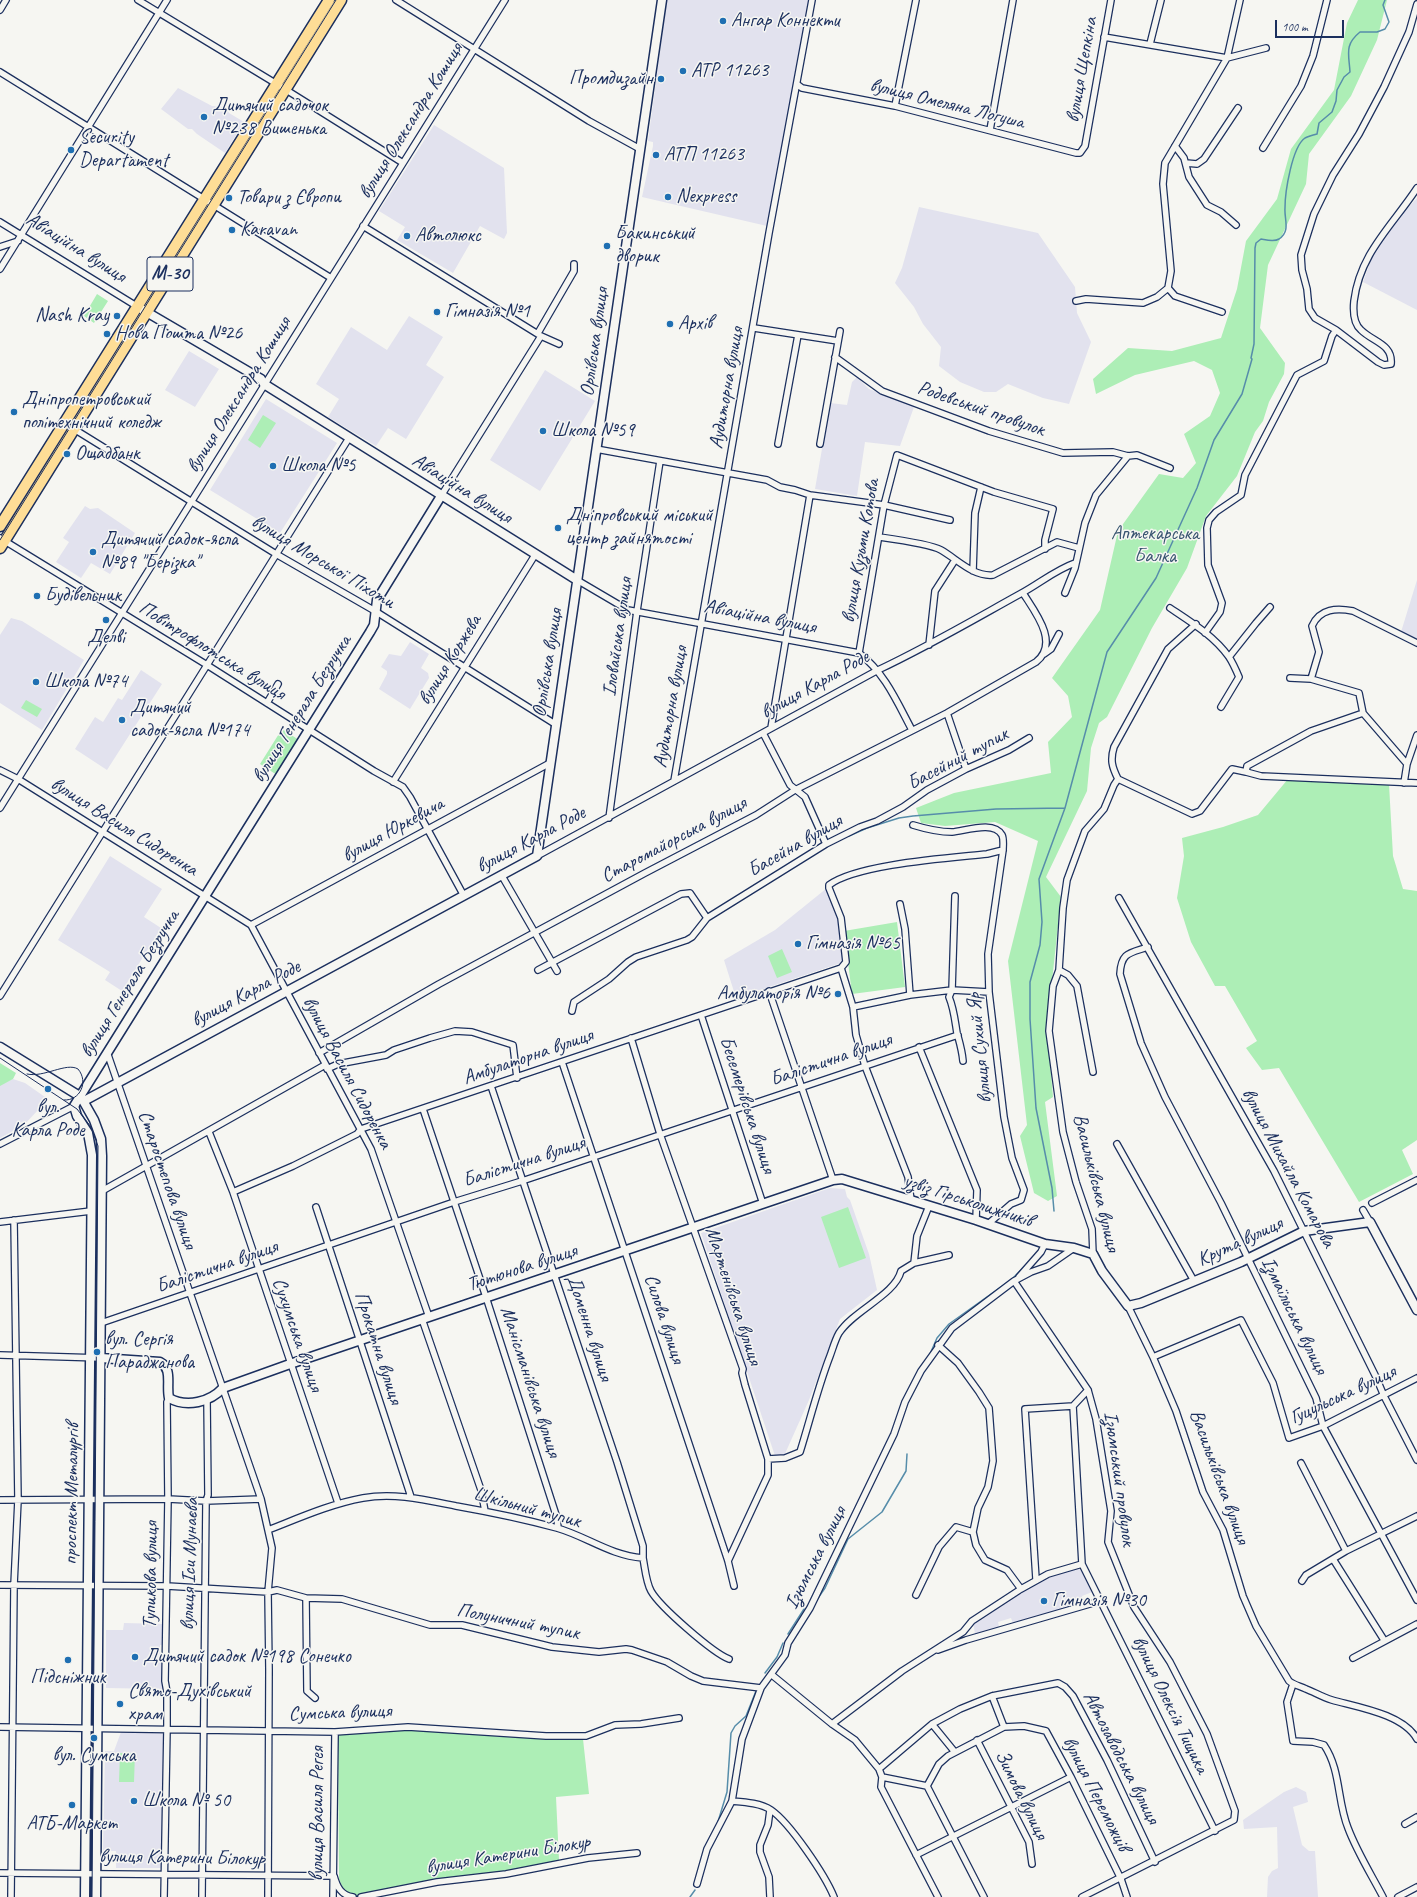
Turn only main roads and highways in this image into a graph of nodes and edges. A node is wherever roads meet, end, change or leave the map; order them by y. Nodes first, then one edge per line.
1 (328, 0) edge
2 (341, 0) edge
3 (281, 86) junction
4 (142, 310) junction
5 (0, 526) edge
6 (2, 542) edge

1 - 3 highway, М-30
2 - 3 highway, М-30
3 - 4 highway, М-30
4 - 5 highway, М-30
4 - 6 highway, М-30

